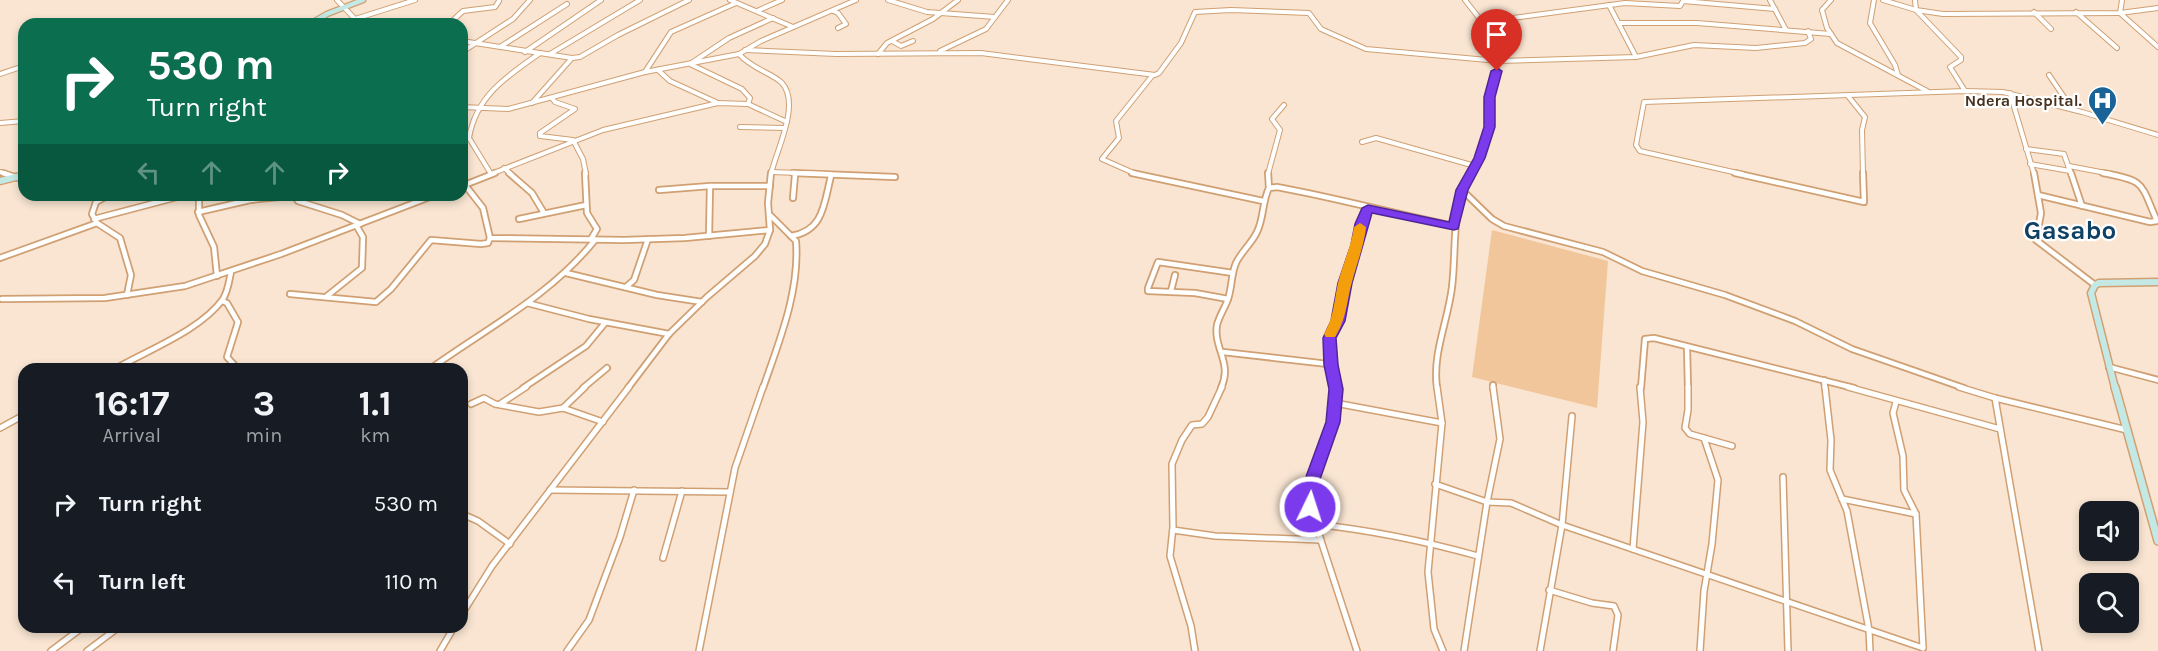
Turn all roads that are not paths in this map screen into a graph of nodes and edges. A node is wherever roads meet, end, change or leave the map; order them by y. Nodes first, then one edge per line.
1 (337, 0) edge
2 (363, 0) edge
3 (415, 0) edge
4 (499, 0) edge
5 (530, 0) edge
6 (602, 0) edge
7 (640, 0) edge
8 (689, 0) edge
9 (730, 0) edge
10 (782, 0) edge
11 (856, 0) edge
12 (888, 0) edge
13 (958, 0) edge
14 (1008, 0) edge
15 (1465, 0) edge
16 (1770, 0) edge
17 (1831, 0) edge
18 (1874, 0) edge
19 (1883, 0) edge
20 (1915, 0) edge
21 (2122, 0) edge
22 (736, 3) junction
23 (567, 4) dead end
24 (1609, 5) junction
25 (345, 7) junction
26 (2158, 8) edge
27 (1775, 9) junction
28 (1916, 10) junction
29 (833, 11) junction
30 (756, 12) junction
31 (942, 12) junction
32 (2034, 12) junction
33 (2076, 12) junction
34 (2120, 13) junction
35 (995, 17) junction
36 (322, 18) edge
37 (455, 18) edge
38 (773, 18) junction
39 (1483, 22) junction
40 (1619, 23) junction
41 (793, 27) junction
42 (838, 28) dead end
43 (2051, 29) dead end
44 (1786, 30) junction
45 (1808, 32) junction
46 (1831, 34) junction
47 (891, 41) junction
48 (913, 41) dead end
49 (468, 42) edge
50 (476, 44) junction
51 (500, 47) junction
52 (2158, 47) edge
53 (2117, 48) dead end
54 (468, 49) edge
55 (745, 50) junction
56 (525, 51) junction
57 (939, 52) junction
58 (540, 53) junction
59 (739, 54) junction
60 (878, 54) junction
61 (550, 55) junction
62 (1636, 57) junction
63 (572, 58) junction
64 (1499, 61) junction
65 (690, 64) junction
66 (18, 68) edge
67 (658, 69) junction
68 (645, 72) junction
69 (0, 74) edge
70 (1898, 75) junction
71 (2049, 75) dead end
72 (1152, 76) dead end
73 (1965, 91) junction
74 (1929, 93) junction
75 (2010, 93) junction
76 (1848, 96) junction
77 (552, 98) junction
78 (718, 103) junction
79 (532, 104) junction
80 (748, 104) junction
81 (1284, 105) dead end
82 (468, 108) edge
83 (477, 109) junction
84 (2072, 109) junction
85 (18, 122) edge
86 (0, 123) edge
87 (786, 125) junction
88 (740, 127) dead end
89 (2158, 135) edge
90 (573, 140) junction
91 (1362, 142) dead end
92 (2026, 149) junction
93 (2030, 164) junction
94 (1475, 166) junction
95 (504, 168) junction
96 (2070, 169) junction
97 (0, 172) edge
98 (771, 172) junction
99 (491, 174) junction
100 (795, 175) junction
101 (831, 176) junction
102 (895, 177) dead end
103 (16, 178) joint
104 (0, 181) edge
105 (468, 183) edge
106 (710, 186) junction
107 (770, 186) junction
108 (1269, 188) junction
109 (468, 190) edge
110 (659, 190) dead end
111 (1462, 190) junction
112 (2038, 195) junction
113 (793, 198) dead end
114 (159, 201) edge
115 (198, 201) edge
116 (246, 201) edge
117 (298, 201) edge
118 (420, 201) edge
119 (1263, 201) junction
120 (96, 202) edge
121 (586, 205) junction
122 (2082, 206) junction
123 (1368, 208) junction
124 (198, 212) junction
125 (544, 213) junction
126 (771, 216) junction
127 (94, 218) junction
128 (519, 219) dead end
129 (358, 225) junction
130 (1454, 226) junction
131 (770, 230) junction
132 (709, 236) junction
133 (790, 236) junction
134 (490, 238) junction
135 (593, 239) junction
136 (648, 239) junction
137 (0, 258) edge
138 (231, 272) junction
139 (566, 273) junction
140 (1233, 273) junction
141 (1175, 275) dead end
142 (217, 276) junction
143 (2158, 282) edge
144 (2095, 285) junction
145 (627, 286) junction
146 (1171, 291) junction
147 (290, 294) dead end
148 (128, 295) junction
149 (327, 296) junction
150 (1, 299) edge
151 (1228, 299) junction
152 (222, 301) junction
153 (702, 302) junction
154 (527, 303) junction
155 (0, 308) edge
156 (605, 323) junction
157 (669, 334) junction
158 (1687, 347) junction
159 (1223, 352) junction
160 (126, 363) edge
161 (232, 363) edge
162 (439, 363) edge
163 (1331, 365) junction
164 (2109, 367) junction
165 (606, 368) dead end
166 (1824, 380) junction
167 (2158, 380) edge
168 (1493, 385) dead end
169 (1995, 398) junction
170 (1896, 402) junction
171 (1335, 403) junction
172 (471, 404) dead end
173 (499, 405) junction
174 (563, 408) junction
175 (1572, 416) dead end
176 (18, 418) edge
177 (603, 422) junction
178 (1442, 423) junction
179 (0, 428) edge
180 (2000, 429) junction
181 (2127, 430) junction
182 (1704, 438) junction
183 (1732, 446) dead end
184 (1784, 477) dead end
185 (1435, 484) junction
186 (550, 490) junction
187 (634, 490) junction
188 (682, 491) junction
189 (730, 492) junction
190 (1842, 499) junction
191 (1487, 502) junction
192 (1916, 514) junction
193 (468, 516) edge
194 (1314, 524) junction
195 (1562, 525) junction
196 (1173, 530) junction
197 (1321, 540) junction
198 (2158, 541) edge
199 (1430, 543) junction
200 (510, 544) junction
201 (1633, 549) junction
202 (1478, 556) junction
203 (663, 558) dead end
204 (1707, 575) junction
205 (1549, 590) junction
206 (1787, 602) junction
207 (468, 604) edge
208 (1869, 630) junction
209 (74, 633) edge
210 (111, 633) edge
211 (450, 633) edge
212 (1924, 650) edge
213 (51, 651) edge
214 (87, 651) edge
215 (440, 651) edge
216 (567, 651) edge
217 (699, 651) edge
218 (1195, 651) edge
219 (1357, 651) edge
220 (1443, 651) edge
221 (1464, 651) edge
222 (1540, 651) edge
223 (1613, 651) edge
224 (1700, 651) edge
225 (1788, 651) edge
226 (1870, 651) edge
227 (2039, 651) edge

1 - 25 street
2 - 25 main road
3 - 25 street
4 - 37 street
5 - 50 street
6 - 56 street
7 - 61 street
8 - 63 street
9 - 22 street
10 - 30 street
11 - 29 street
12 - 31 street
13 - 31 street
14 - 35 street
15 - 39 street
16 - 27 street
17 - 46 street
18 - 70 street
19 - 28 street
20 - 28 street
21 - 34 street
22 - 30 street
22 - 68 street
23 - 51 street
24 - 27 street
24 - 39 street
24 - 40 street
25 - 36 main road
26 - 34 street
27 - 44 street
28 - 32 street
28 - 73 street
29 - 41 street
29 - 42 street
30 - 38 street
31 - 35 street
31 - 47 street
32 - 33 street
32 - 43 street
33 - 34 street
33 - 53 street
34 - 52 street
35 - 57 street
38 - 41 street
38 - 65 street
39 - 64 street
40 - 44 street
40 - 62 street
41 - 55 street
44 - 45 street
45 - 46 street
45 - 62 street
46 - 70 street
47 - 48 street
47 - 60 street
49 - 50 street
50 - 51 street
50 - 54 street
51 - 56 street
55 - 59 street
55 - 60 street
56 - 58 street
57 - 60 street
57 - 64 street
58 - 61 street
58 - 83 street
59 - 65 street
59 - 87 street
61 - 63 street
62 - 64 street
63 - 79 street
64 - 94 street
65 - 67 street
65 - 80 street
66 - 69 street
67 - 68 street
67 - 78 street
68 - 77 street
70 - 74 street
71 - 84 street
72 - 119 street
73 - 74 street
73 - 75 street
74 - 76 street
75 - 84 street
75 - 92 street
76 - 76 street
77 - 79 street
77 - 90 street
78 - 80 street
78 - 90 street
79 - 83 street
80 - 87 street
81 - 108 street
82 - 83 street
83 - 99 street
84 - 89 street
85 - 86 street
87 - 88 street
87 - 98 street
90 - 95 street
90 - 121 street
91 - 94 street
92 - 93 street
92 - 96 street
93 - 96 street
93 - 112 street
94 - 111 street
95 - 99 street
95 - 125 street
96 - 122 street
96 - 122 street
97 - 103 street
98 - 100 street
98 - 107 street
99 - 105 street
100 - 101 street
100 - 113 street
101 - 102 street
101 - 133 street
103 - 104 main road
106 - 107 street
106 - 110 street
106 - 132 street
107 - 126 street
108 - 119 street
108 - 123 street
109 - 134 street
111 - 130 street
111 - 169 street
112 - 122 street
112 - 144 street
114 - 127 street
115 - 124 street
116 - 124 street
117 - 129 street
118 - 129 street
119 - 140 street
120 - 127 street
121 - 125 street
121 - 135 street
123 - 130 street
123 - 163 street
124 - 142 street
125 - 128 street
126 - 131 street
126 - 133 street
127 - 137 street
127 - 148 street
129 - 138 street
129 - 149 street
130 - 178 street
131 - 132 street
131 - 153 street
132 - 136 street
133 - 189 street
134 - 135 street
134 - 149 street
135 - 136 street
135 - 139 street
136 - 145 street
138 - 142 street
138 - 152 street
139 - 145 street
139 - 154 street
140 - 146 street
140 - 151 street
141 - 146 street
142 - 148 street
143 - 144 main road
144 - 164 main road
145 - 153 street
146 - 151 street
147 - 149 street
148 - 150 street
150 - 155 street
151 - 159 street
152 - 160 street
152 - 161 street
153 - 157 street
154 - 156 street
154 - 162 street
156 - 157 street
156 - 173 street
157 - 177 street
158 - 166 street
158 - 182 street
158 - 201 street
159 - 163 street
159 - 196 street
163 - 171 street
164 - 167 street
164 - 181 main road
165 - 174 street
166 - 170 street
166 - 190 street
168 - 191 street
169 - 180 street
169 - 181 street
170 - 180 street
170 - 192 street
171 - 178 street
171 - 194 street
172 - 173 street
173 - 174 street
174 - 177 street
175 - 195 street
176 - 179 street
177 - 186 street
178 - 185 street
180 - 227 street
181 - 198 main road
182 - 183 street
182 - 204 street
184 - 206 street
185 - 191 street
185 - 199 street
186 - 187 street
186 - 200 street
187 - 188 street
187 - 216 street
188 - 189 street
188 - 203 street
189 - 217 street
190 - 192 street
190 - 208 street
191 - 195 street
191 - 202 street
192 - 212 street
193 - 200 street
194 - 197 street
194 - 199 street
195 - 201 street
195 - 205 street
196 - 197 street
196 - 218 street
197 - 219 street
199 - 202 street
199 - 220 street
200 - 207 street
201 - 204 street
202 - 221 street
204 - 206 street
204 - 224 street
205 - 222 street
205 - 223 street
206 - 208 street
206 - 225 street
208 - 212 street
208 - 226 street
209 - 213 street
210 - 214 street
211 - 215 street

